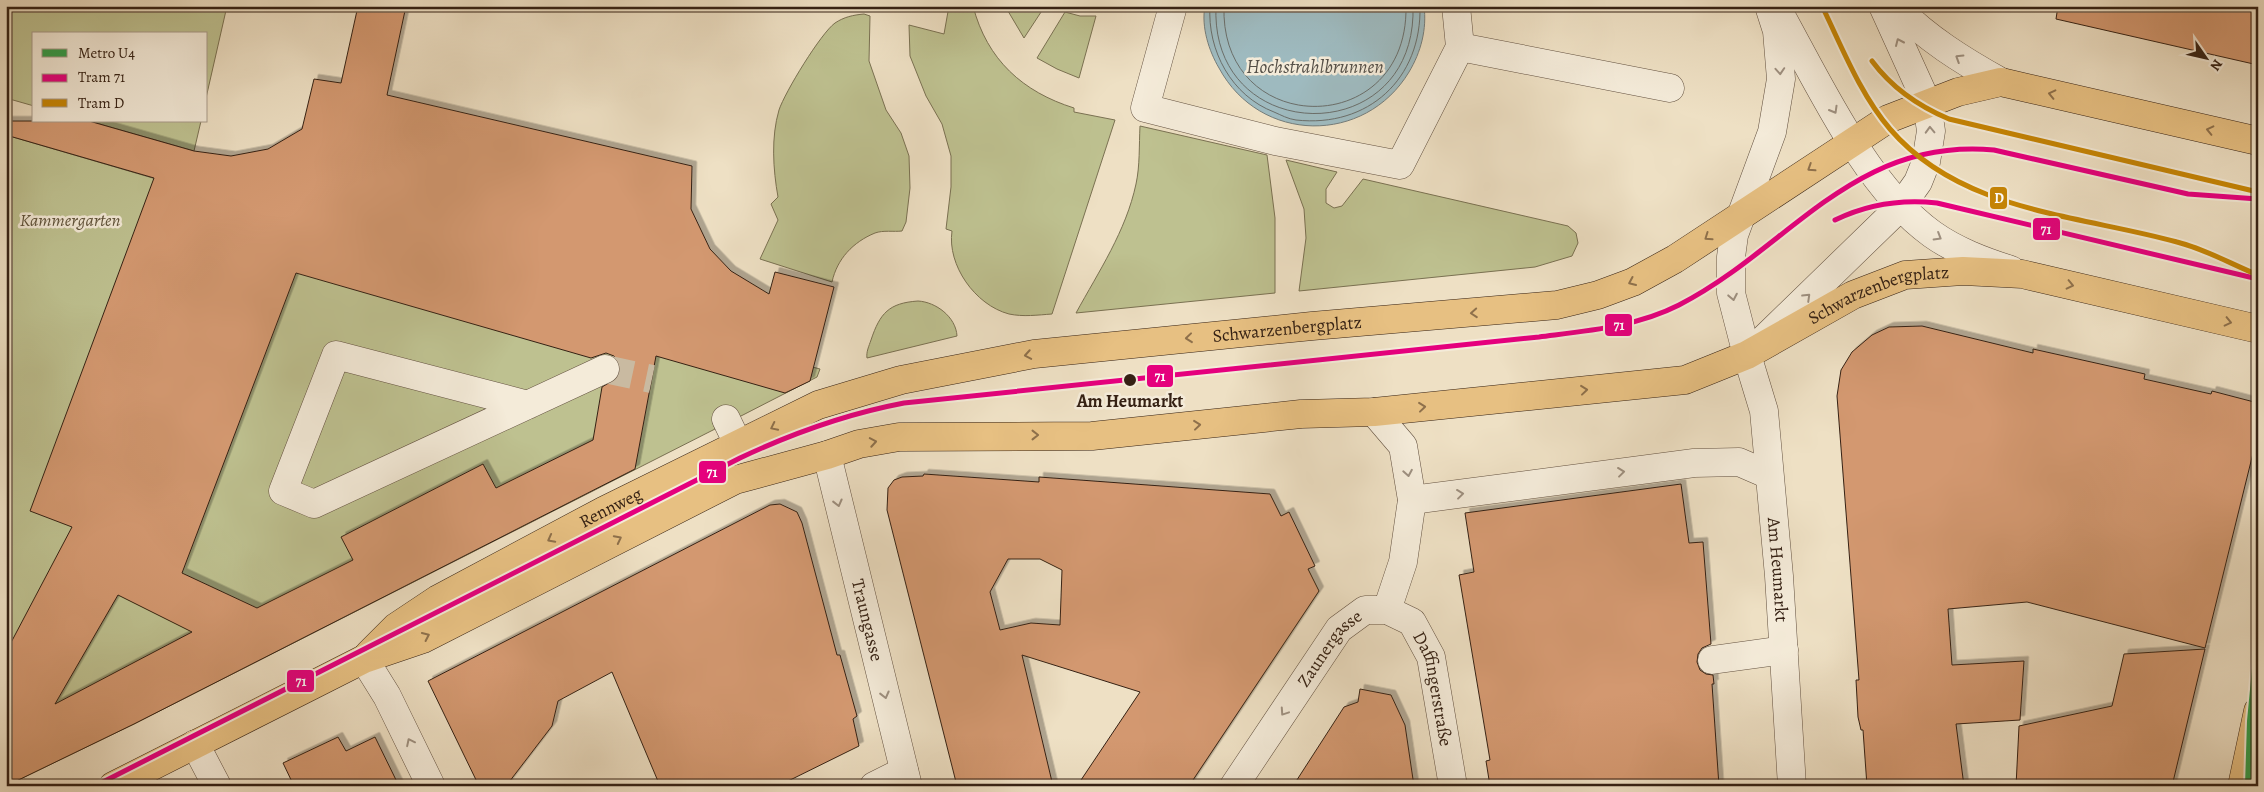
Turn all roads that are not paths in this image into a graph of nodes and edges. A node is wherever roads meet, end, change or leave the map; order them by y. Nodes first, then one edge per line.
1 (1173, 6) edge
2 (1456, 6) edge
3 (1769, 6) edge
4 (1776, 6) edge
5 (1883, 6) edge
6 (1895, 6) edge
7 (1460, 47) junction
8 (2001, 82) junction
9 (1670, 88) dead end
10 (1927, 102) junction
11 (2258, 141) edge
12 (1852, 142) junction
13 (1901, 206) junction
14 (1740, 215) junction
15 (2022, 274) junction
16 (2258, 329) edge
17 (1747, 355) junction
18 (605, 369) tunnel mouth
19 (528, 405) junction
20 (818, 405) joint
21 (1374, 412) junction
22 (726, 419) dead end
23 (738, 444) junction
24 (826, 456) junction
25 (1769, 475) junction
26 (1412, 500) junction
27 (1387, 610) junction
28 (1784, 650) junction
29 (364, 659) junction
30 (1712, 660) dead end
31 (2258, 712) edge
32 (195, 744) junction
33 (906, 778) edge
34 (113, 786) edge
35 (217, 786) edge
36 (432, 786) edge
37 (874, 786) edge
38 (1234, 786) edge
39 (1453, 786) edge
40 (1792, 786) edge
41 (2242, 786) edge

1 - 7 street
2 - 7 street
3 -> 14 street
4 -> 12 street, Schwarzenbergplatz
10 -> 5 street, Schwarzenbergplatz
8 -> 6 street, Schwarzenbergplatz
7 - 9 street
8 - 10 main road, Schwarzenbergplatz
11 -> 8 main road, Schwarzenbergplatz
10 - 12 main road, Schwarzenbergplatz
13 -> 10 street, Schwarzenbergplatz
12 - 13 street, Schwarzenbergplatz
12 -> 14 main road, Schwarzenbergplatz
13 -> 15 street, Schwarzenbergplatz
17 -> 13 street, Schwarzenbergplatz
14 -> 17 street
14 -> 20 main road, Schwarzenbergplatz
15 -> 16 main road, Schwarzenbergplatz
15 - 17 main road, Schwarzenbergplatz
21 -> 17 main road, Schwarzenbergplatz
17 - 25 street, Am Heumarkt
18 - 19 street
19 - 19 street
20 -> 23 main road, Rennweg
24 -> 21 main road, Schwarzenbergplatz
21 -> 26 street, Zaunergasse
22 - 23 street
23 -> 29 main road, Rennweg
29 -> 24 main road, Rennweg
24 -> 33 street, Traungasse
26 -> 25 street
25 - 28 street, Am Heumarkt
26 - 27 street, Zaunergasse
27 -> 38 street, Zaunergasse
27 - 39 street, Daffingerstraße
28 - 30 street
28 - 40 street, Am Heumarkt
29 - 32 main road, Rennweg
36 -> 29 street
31 - 41 main road
32 - 34 main road, Rennweg
32 - 35 street
33 - 37 street

